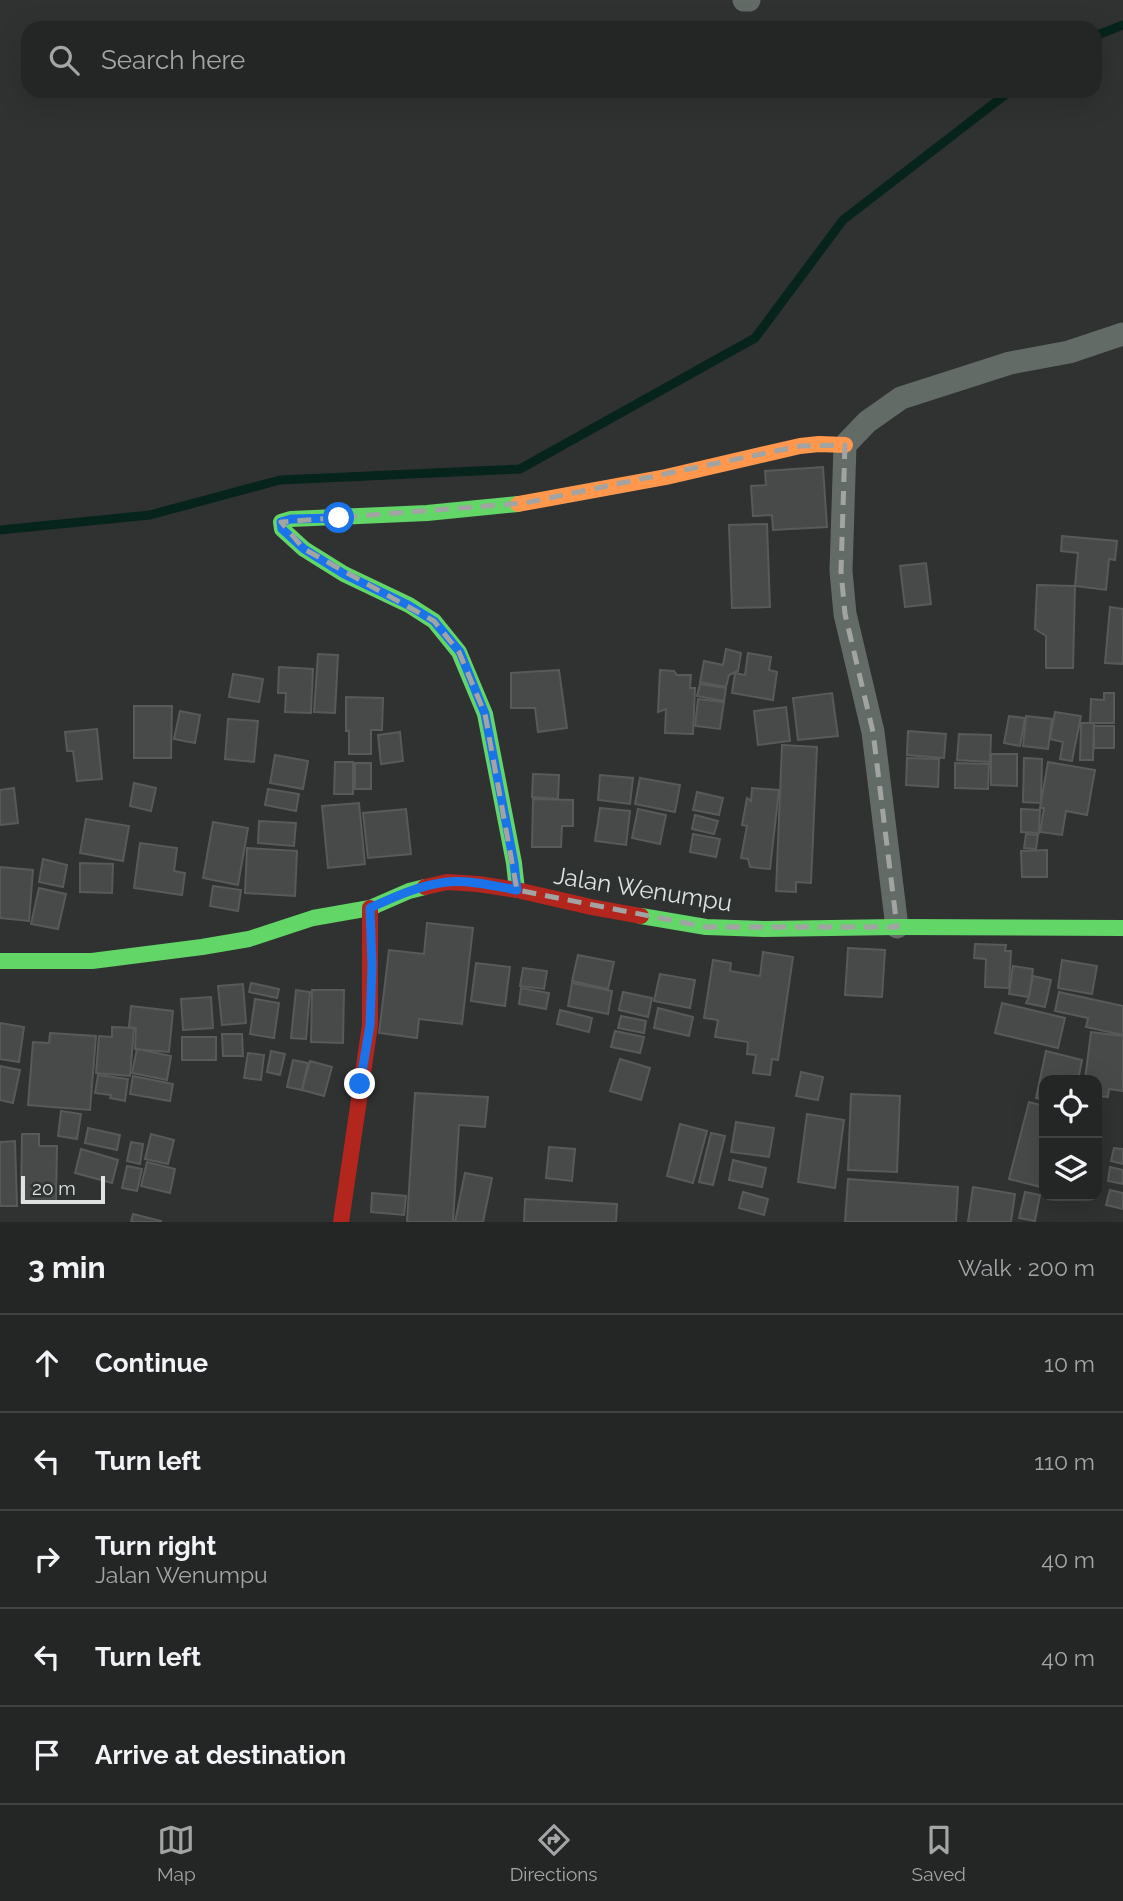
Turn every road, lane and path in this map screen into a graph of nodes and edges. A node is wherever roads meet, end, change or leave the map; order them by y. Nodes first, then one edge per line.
1 (1123, 334) edge
2 (845, 445) junction
3 (517, 890) junction
4 (370, 908) junction
5 (897, 927) junction
6 (1123, 928) edge
7 (0, 961) edge
8 (341, 1222) edge

1 - 2 street
2 - 3 street
2 - 5 street
3 - 4 street, Jalan Wenumpu
3 - 5 street, Jalan Wenumpu
4 - 7 street, Jalan Wenumpu
4 - 8 street
5 - 6 street, Jalan Wenumpu

